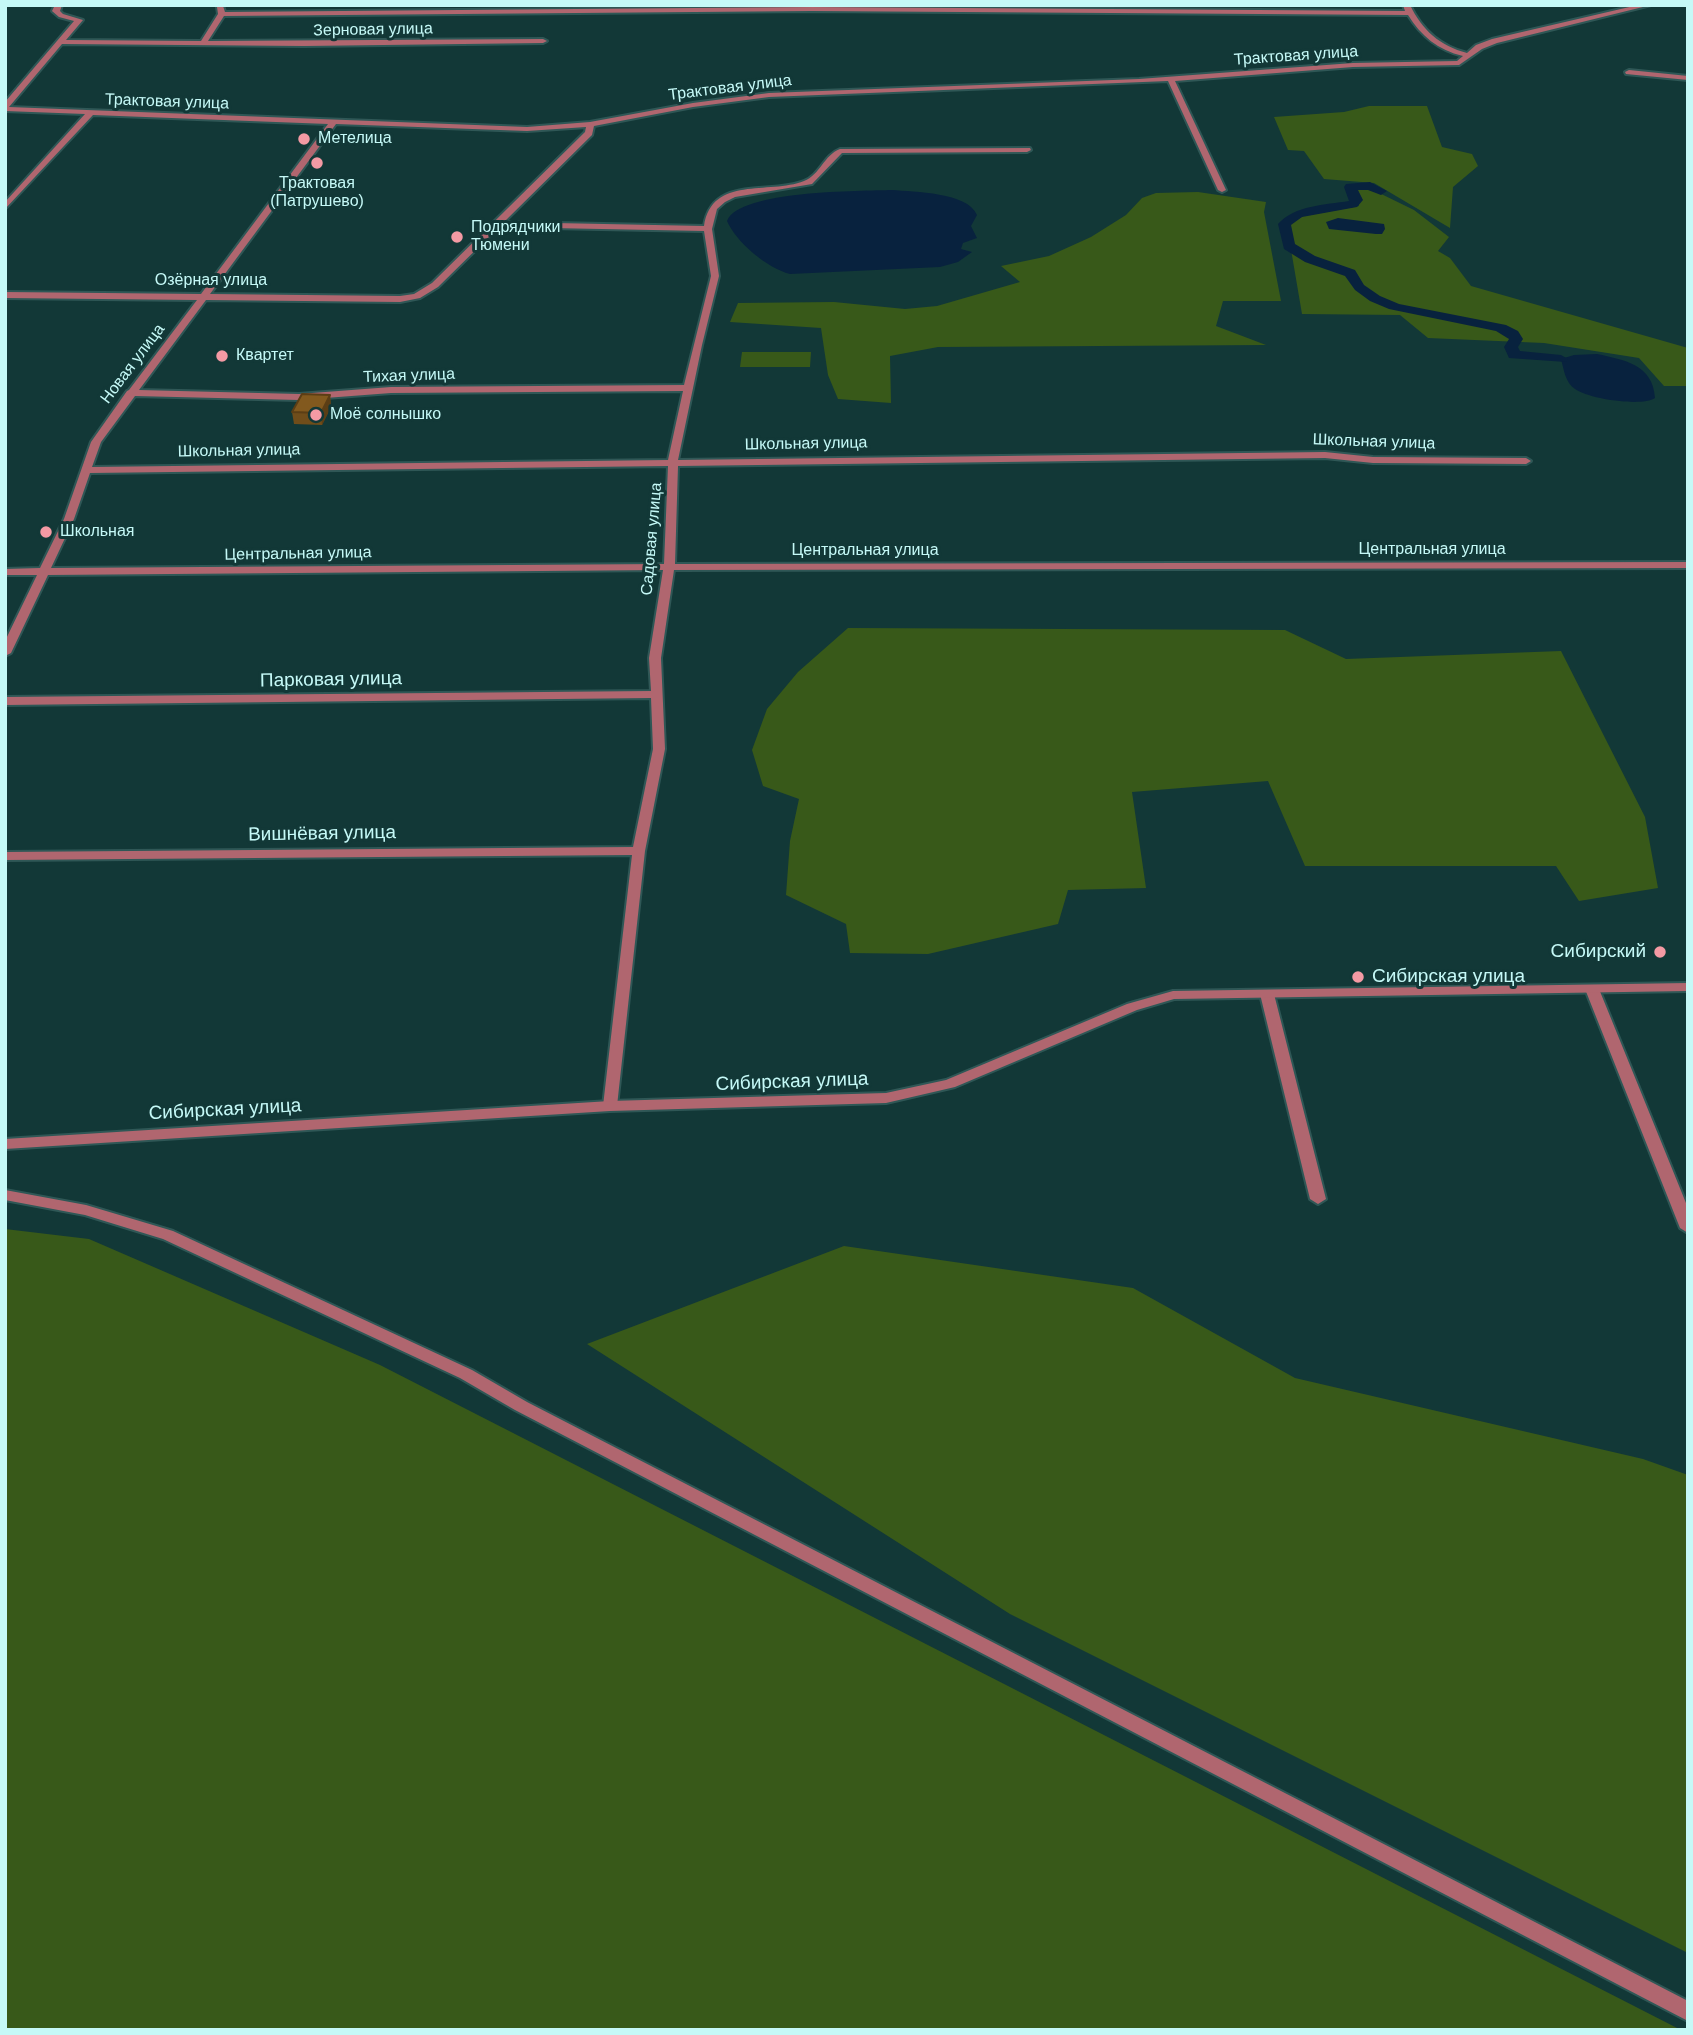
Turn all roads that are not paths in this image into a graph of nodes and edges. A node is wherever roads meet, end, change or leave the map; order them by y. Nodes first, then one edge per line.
1 (59, 5) edge
2 (221, 5) edge
3 (1648, 5) edge
4 (839, 7) edge
5 (1408, 9) edge
6 (222, 14) junction
7 (543, 41) dead end
8 (61, 42) junction
9 (203, 43) junction
10 (1466, 55) junction
11 (1629, 72) dead end
12 (1688, 78) edge
13 (1171, 79) junction
14 (5, 108) edge
15 (90, 113) junction
16 (333, 122) junction
17 (590, 124) junction
18 (1027, 150) dead end
19 (1222, 190) dead end
20 (5, 207) edge
21 (498, 224) junction
22 (708, 229) junction
23 (5, 295) edge
24 (203, 297) junction
25 (688, 388) junction
26 (130, 393) junction
27 (673, 461) junction
28 (1526, 461) dead end
29 (86, 470) junction
30 (1688, 565) edge
31 (668, 567) junction
32 (5, 572) edge
33 (43, 572) junction
34 (5, 653) edge
35 (657, 694) junction
36 (5, 701) edge
37 (639, 851) junction
38 (5, 856) edge
39 (1688, 987) edge
40 (1592, 989) junction
41 (1267, 994) junction
42 (610, 1106) junction
43 (5, 1144) edge
44 (5, 1195) edge
45 (1318, 1199) dead end
46 (1688, 1228) edge
47 (1688, 2012) edge

1 - 8 street
2 - 6 street
3 - 10 street
4 - 5 street
4 - 6 street
5 - 10 street
6 - 9 street
7 - 9 street, Зерновая улица
8 - 9 street, Зерновая улица
8 - 14 street
10 - 13 street, Трактовая улица
11 - 12 street
13 - 17 street, Трактовая улица
13 - 19 street
14 - 15 street, Трактовая улица
15 - 16 street, Трактовая улица
15 - 20 street
16 - 17 street, Трактовая улица
16 - 24 street, Новая улица
17 - 21 street
18 - 22 street
21 - 22 street
21 - 24 street, Озёрная улица
22 - 25 street, Садовая улица
23 - 24 street, Озёрная улица
24 - 26 street, Новая улица
25 - 26 street, Тихая улица
25 - 27 street, Садовая улица
26 - 29 street, Новая улица
27 - 28 street, Школьная улица
27 - 29 street, Школьная улица
27 - 31 street, Садовая улица
29 - 33 street, Новая улица
30 - 31 street, Центральная улица
31 - 33 street, Центральная улица
31 - 35 street, Садовая улица
32 - 33 street, Центральная улица
33 - 34 street, Новая улица
35 - 36 street, Парковая улица
35 - 37 street, Садовая улица
37 - 38 street, Вишнёвая улица
37 - 42 street, Садовая улица
39 - 40 street, Сибирская улица
40 - 41 street, Сибирская улица
40 - 46 street
41 - 42 street, Сибирская улица
41 - 45 street
42 - 43 street, Сибирская улица
44 - 47 street

